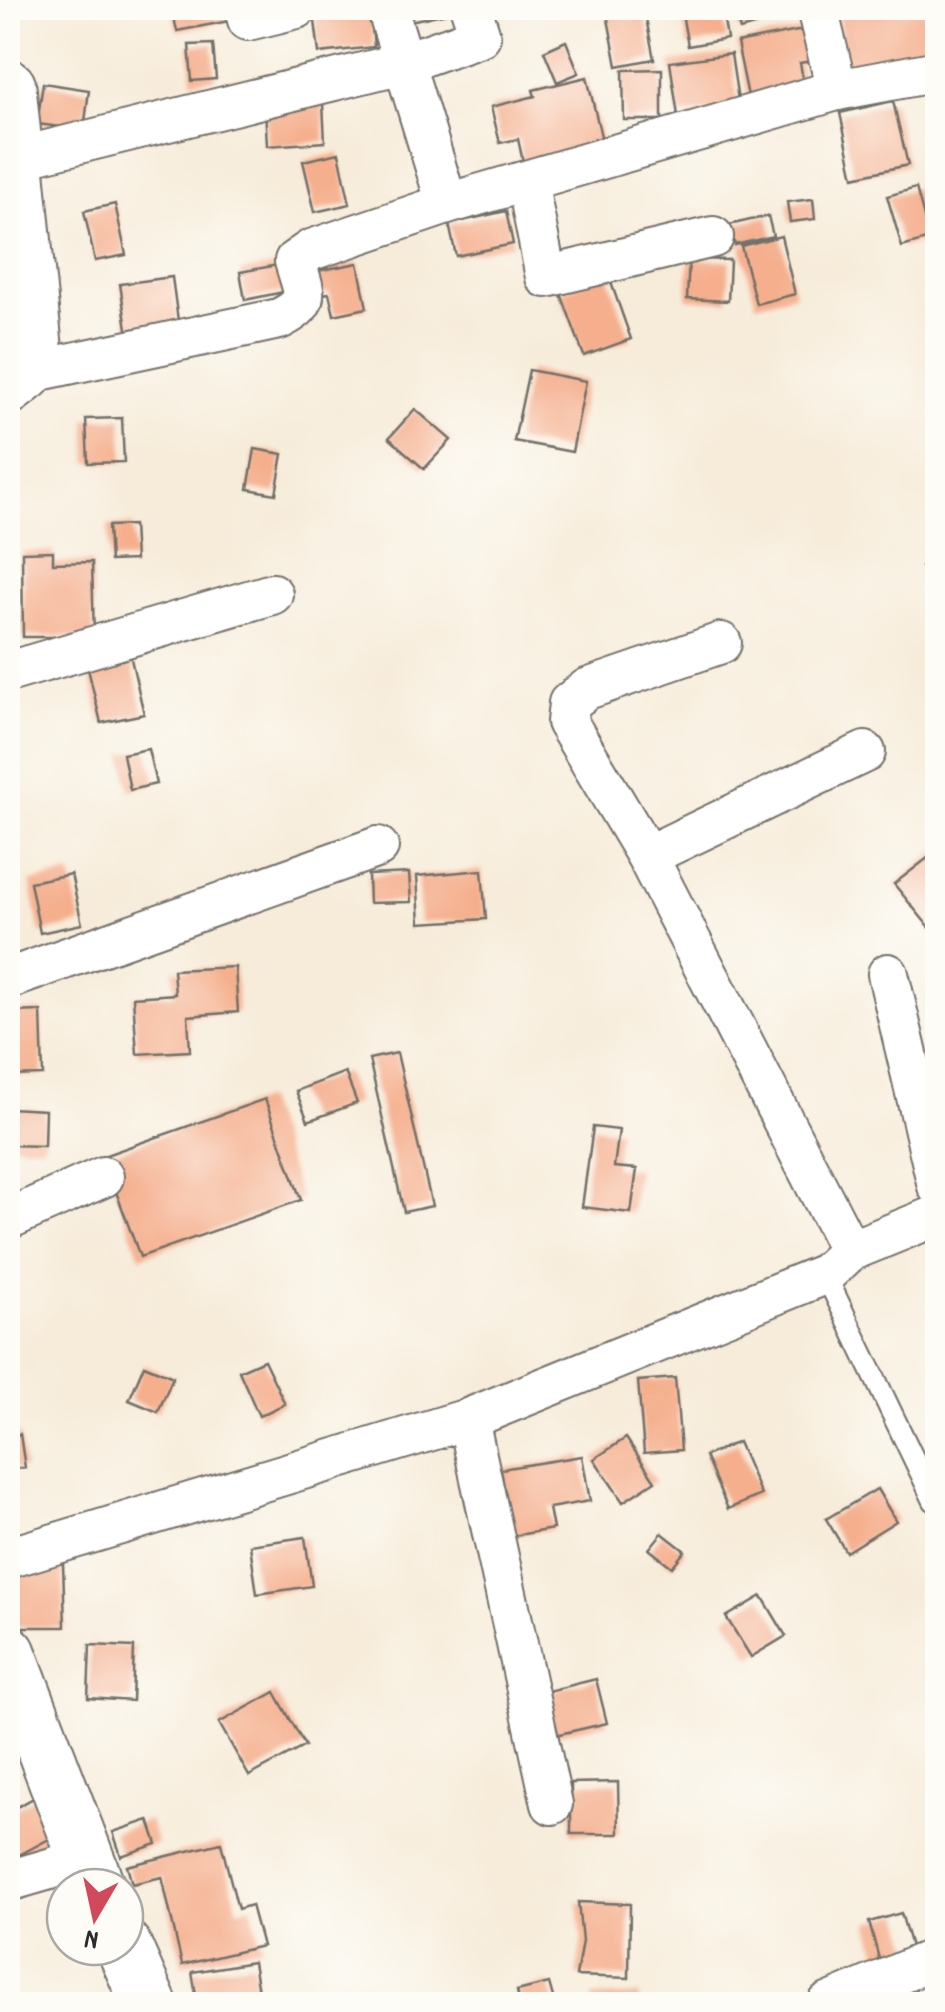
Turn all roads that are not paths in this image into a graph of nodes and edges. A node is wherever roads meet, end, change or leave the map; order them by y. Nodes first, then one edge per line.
1 (244, 8) edge
2 (296, 8) edge
3 (387, 8) edge
4 (471, 8) edge
5 (818, 8) edge
6 (403, 62) junction
7 (938, 71) edge
8 (8, 87) edge
9 (837, 90) junction
10 (14, 158) junction
11 (527, 180) junction
12 (447, 204) junction
13 (713, 237) dead end
14 (17, 380) edge
15 (272, 594) dead end
16 (721, 643) dead end
17 (8, 672) edge
18 (865, 752) dead end
19 (378, 847) dead end
20 (647, 856) junction
21 (888, 974) dead end
22 (8, 979) edge
23 (103, 1176) dead end
24 (938, 1186) edge
25 (938, 1215) edge
26 (8, 1220) edge
27 (838, 1262) junction
28 (468, 1419) junction
29 (934, 1501) dead end
30 (8, 1558) edge
31 (8, 1654) edge
32 (552, 1804) dead end
33 (89, 1867) edge
34 (45, 1877) edge
35 (8, 1881) edge
36 (938, 1958) edge
37 (133, 1967) edge
38 (149, 2004) edge
39 (828, 2004) edge

1 - 2 street
3 - 6 street
4 - 6 street
5 - 9 street
6 - 10 street
6 - 12 street
7 - 9 street
8 - 10 street
9 - 11 street
10 - 14 street
11 - 12 street
11 - 13 street
12 - 14 street
15 - 17 street
16 - 20 street
18 - 20 street
19 - 22 street
20 - 27 street
21 - 24 street
23 - 26 street
25 - 27 street
27 - 28 street
27 - 29 lane
28 - 30 street
28 - 32 street
31 - 33 street
34 - 35 street
36 - 39 street
37 - 38 street

